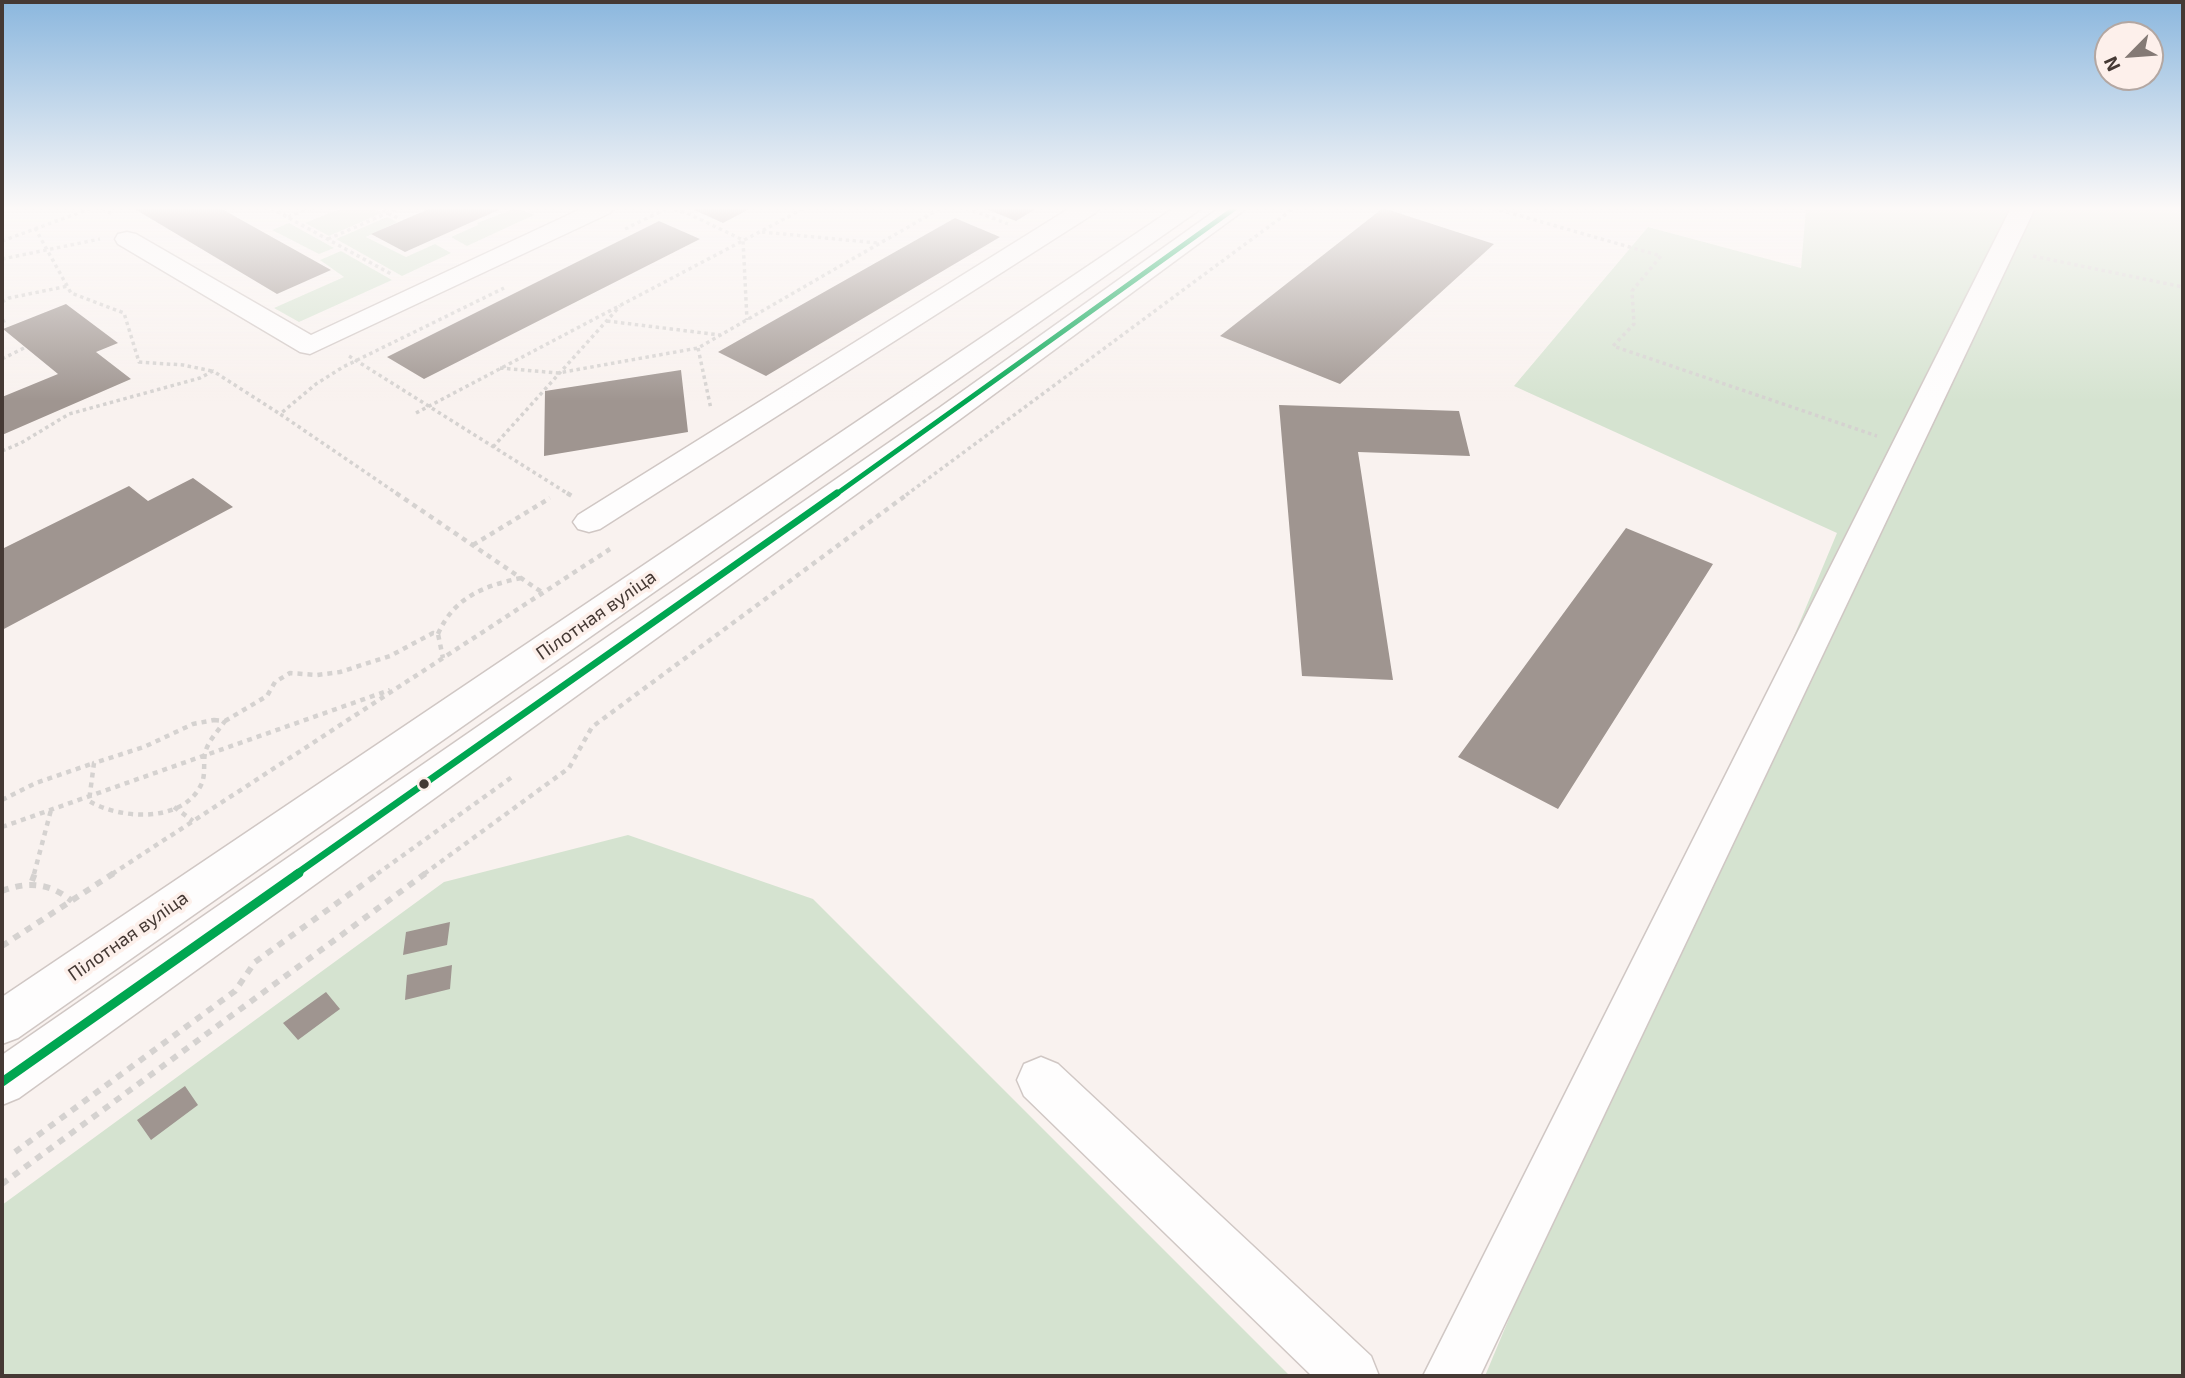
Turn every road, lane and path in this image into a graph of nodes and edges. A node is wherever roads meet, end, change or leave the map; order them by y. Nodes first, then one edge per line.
1 (60, 272) edge
2 (178, 272) edge
3 (389, 272) edge
4 (465, 272) edge
5 (681, 272) edge
6 (745, 272) edge
7 (829, 272) edge
8 (985, 272) edge
9 (1096, 272) edge
10 (1146, 272) edge
11 (1207, 272) edge
12 (1647, 272) edge
13 (1992, 272) edge
14 (2109, 272) edge
15 (401, 279) dead end
16 (68, 286) junction
17 (2183, 288) edge
18 (2, 302) edge
19 (623, 303) junction
20 (8, 319) dead end
21 (747, 320) junction
22 (607, 321) junction
23 (2, 322) edge
24 (721, 335) junction
25 (323, 339) junction
26 (26, 348) dead end
27 (2, 359) edge
28 (343, 367) dead end
29 (500, 368) junction
30 (213, 371) junction
31 (558, 373) junction
32 (427, 407) junction
33 (416, 413) dead end
34 (280, 414) junction
35 (1907, 446) junction
36 (492, 447) junction
37 (2, 450) edge
38 (550, 498) dead end
39 (575, 498) dead end
40 (589, 522) dead end
41 (620, 542) dead end
42 (472, 545) junction
43 (522, 578) junction
44 (544, 593) junction
45 (438, 634) junction
46 (443, 658) junction
47 (400, 687) junction
48 (225, 721) junction
49 (205, 755) junction
50 (94, 762) junction
51 (512, 777) dead end
52 (89, 796) junction
53 (2, 800) edge
54 (173, 807) junction
55 (51, 810) junction
56 (194, 821) junction
57 (2, 827) edge
58 (32, 881) junction
59 (2, 891) edge
60 (72, 901) junction
61 (2, 946) edge
62 (2, 1023) edge
63 (1041, 1080) dead end
64 (2, 1082) edge
65 (15, 1152) dead end
66 (2, 1184) edge
67 (1351, 1376) edge
68 (1451, 1376) edge

1 - 16 path
2 - 25 street
3 - 15 path
4 - 25 street
5 - 19 path
6 - 21 path
7 - 21 path
8 - 40 street
9 - 62 street, Пілотная вуліца
10 - 64 street, Пілотная вуліца
11 - 66 path
12 - 35 path
13 - 35 street
14 - 17 path
16 - 18 path
16 - 30 path
19 - 22 path
19 - 29 path
20 - 23 path
21 - 24 path
22 - 24 path
22 - 31 path
24 - 31 path
25 - 32 path
26 - 27 path
28 - 34 path
29 - 31 path
29 - 32 path
30 - 34 path
30 - 37 path
31 - 36 path
32 - 33 path
32 - 36 path
34 - 42 path
35 - 68 street
36 - 39 path
38 - 42 path
41 - 44 path
42 - 43 path
43 - 44 path
43 - 45 path
44 - 46 path
45 - 46 path
45 - 48 path
46 - 47 path
47 - 49 path
47 - 56 path
48 - 49 path
48 - 50 path
49 - 52 path
49 - 54 path
50 - 52 path
50 - 53 path
51 - 65 path
52 - 54 path
52 - 55 path
54 - 56 path
55 - 57 path
55 - 58 path
56 - 60 path
58 - 59 path
58 - 60 path
60 - 61 path
63 - 67 street

